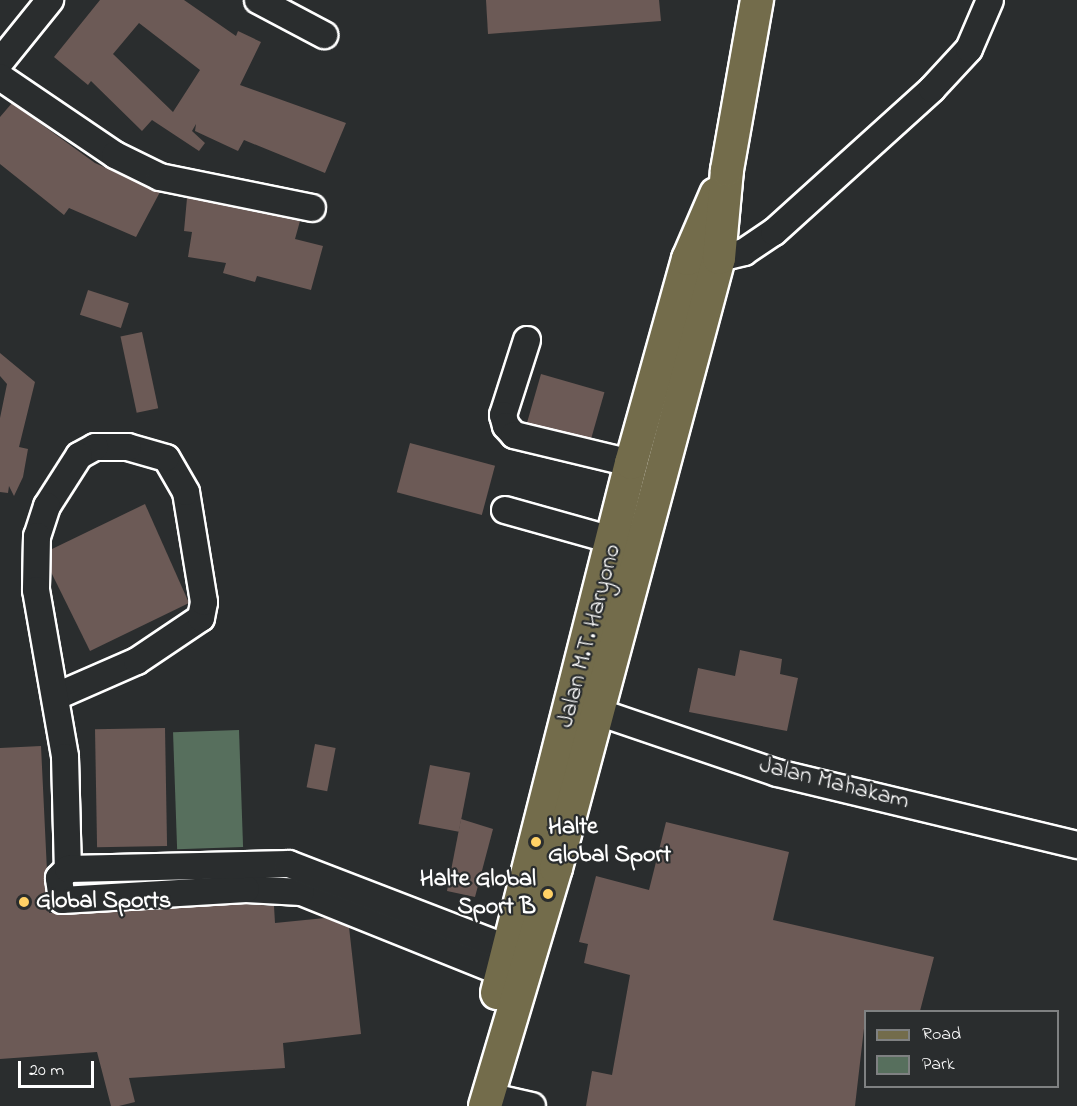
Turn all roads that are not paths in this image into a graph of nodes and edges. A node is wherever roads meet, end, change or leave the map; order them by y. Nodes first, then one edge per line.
1 (50, 0) edge
2 (258, 0) edge
3 (757, 0) edge
4 (990, 0) edge
5 (7, 32) edge
6 (324, 35) dead end
7 (0, 62) edge
8 (0, 77) edge
9 (727, 170) junction
10 (312, 208) dead end
11 (719, 258) junction
12 (527, 340) dead end
13 (631, 463) junction
14 (505, 510) dead end
15 (615, 541) junction
16 (593, 671) junction
17 (57, 696) junction
18 (595, 711) junction
19 (1077, 845) edge
20 (506, 961) junction
21 (479, 1103) edge
22 (532, 1106) edge

1 - 5 street
2 - 6 street
3 - 9 main road, Jalan M.T. Haryono
4 - 11 street
5 - 7 street
8 - 10 street
9 - 11 main road, Jalan M.T. Haryono
9 - 13 main road, Jalan M.T. Haryono
11 - 16 main road, Jalan M.T. Haryono
12 - 13 street
13 - 15 main road, Jalan M.T. Haryono
14 - 15 street
15 - 16 main road, Jalan M.T. Haryono
16 - 18 main road, Jalan M.T. Haryono
16 - 20 main road, Jalan M.T. Haryono
17 - 17 street
17 - 20 street
18 - 19 street, Jalan Mahakam
18 - 21 main road, Jalan M.T. Haryono
20 - 21 main road, Jalan M.T. Haryono
21 - 22 street

